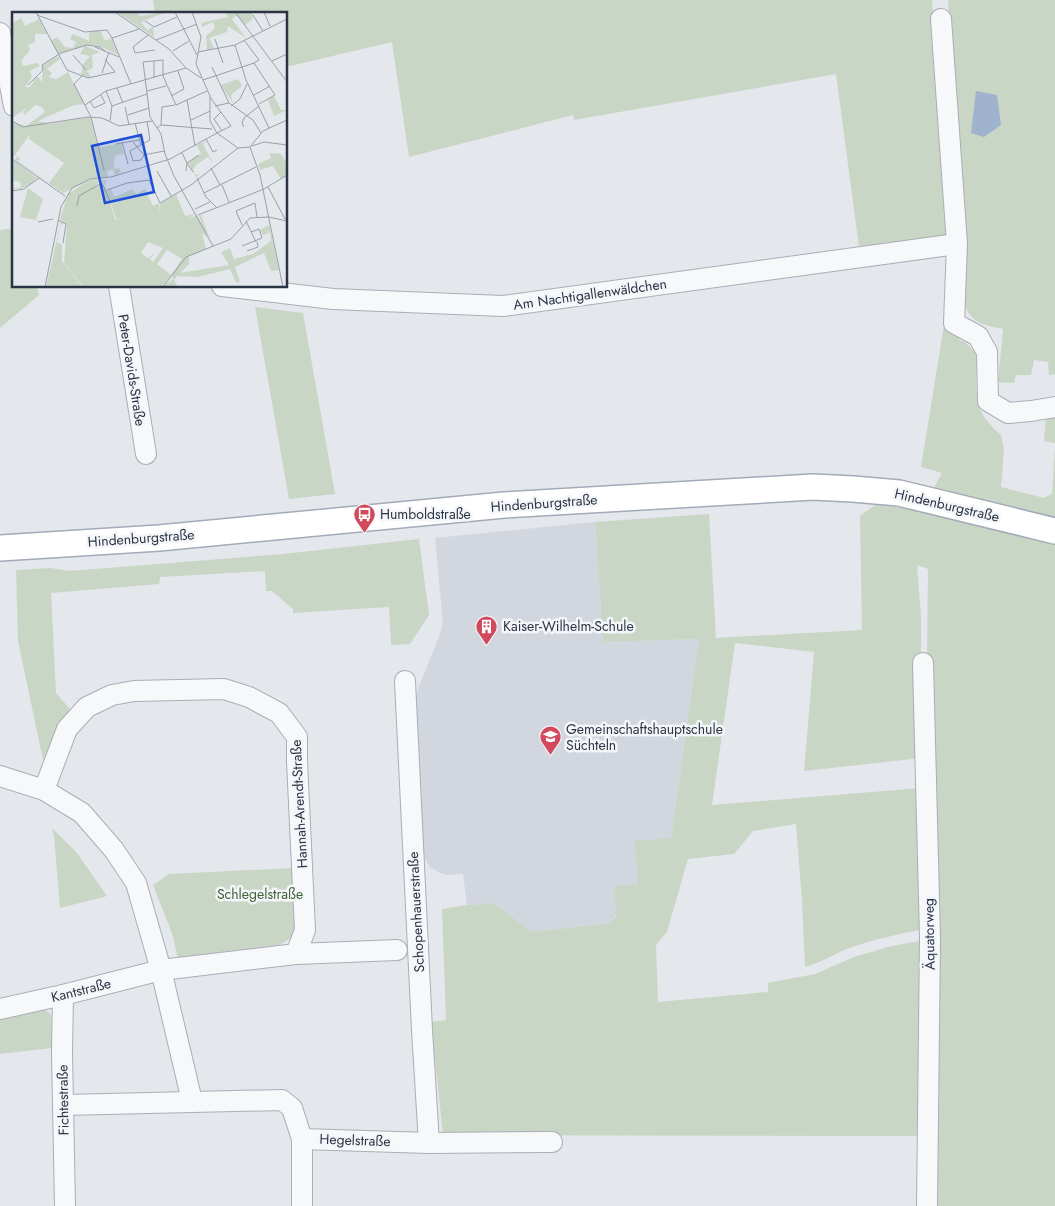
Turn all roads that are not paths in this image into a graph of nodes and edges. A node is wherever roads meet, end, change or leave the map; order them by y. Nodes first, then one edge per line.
1 (941, 19) dead end
2 (0, 34) edge
3 (12, 96) edge
4 (957, 244) junction
5 (118, 288) edge
6 (239, 288) edge
7 (1055, 407) edge
8 (146, 454) dead end
9 (1055, 531) edge
10 (0, 548) edge
11 (923, 663) dead end
12 (405, 681) dead end
13 (0, 776) edge
14 (44, 790) junction
15 (396, 950) dead end
16 (296, 954) junction
17 (161, 970) junction
18 (63, 995) junction
19 (0, 1009) edge
20 (192, 1101) junction
21 (63, 1105) junction
22 (302, 1139) junction
23 (552, 1142) dead end
24 (429, 1143) junction
25 (65, 1206) edge
26 (302, 1206) edge
27 (926, 1206) edge

1 - 4 street
2 - 3 street
4 - 6 street, Am Nachtigallenwäldchen
4 - 7 street
5 - 8 street, Peter-Davids-Straße
9 - 10 main road, Hindenburgstraße
11 - 27 street, Äquatorweg
12 - 24 street, Schopenhauerstraße
13 - 14 street
14 - 16 street, Hannah-Arendt-Straße
14 - 17 street
15 - 16 street
16 - 17 street
17 - 18 street, Kantstraße
17 - 20 street
18 - 19 street, Kantstraße
18 - 21 street, Fichtestraße
20 - 21 street, Hegelstraße
20 - 22 street, Hegelstraße
21 - 25 street, Fichtestraße
22 - 24 street, Hegelstraße
22 - 26 street
23 - 24 street, Hegelstraße

